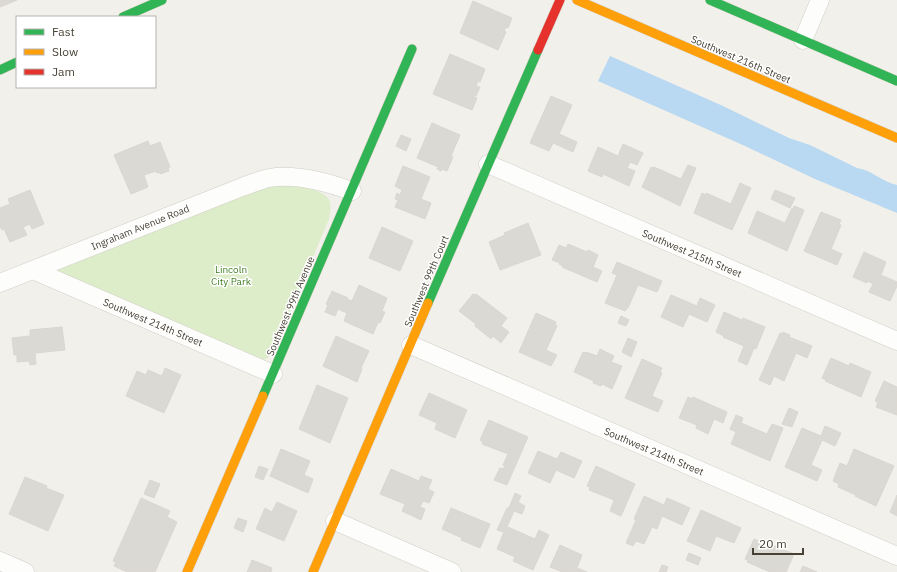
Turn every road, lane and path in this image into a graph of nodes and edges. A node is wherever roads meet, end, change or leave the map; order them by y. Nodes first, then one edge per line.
1 (162, 0) edge
2 (560, 0) edge
3 (577, 0) edge
4 (710, 0) edge
5 (820, 0) edge
6 (125, 16) edge
7 (803, 40) junction
8 (412, 49) dead end
9 (16, 62) edge
10 (0, 70) edge
11 (897, 81) edge
12 (897, 138) edge
13 (488, 164) junction
14 (352, 191) junction
15 (33, 270) junction
16 (0, 283) edge
17 (897, 342) edge
18 (411, 345) junction
19 (273, 374) junction
20 (335, 522) junction
21 (897, 556) edge
22 (0, 561) edge
23 (25, 572) edge
24 (187, 572) edge
25 (313, 572) edge
26 (452, 572) edge

1 - 6 street
2 - 13 street, Southwest 99th Court
3 - 12 street, Southwest 216th Street
4 - 7 street
5 - 7 street
7 - 11 street
8 - 14 street, Southwest 99th Avenue
9 - 10 street
13 - 17 street, Southwest 215th Street
13 - 18 street, Southwest 99th Court
14 - 15 street, Ingraham Avenue Road
14 - 19 street, Southwest 99th Avenue
15 - 16 street, Ingraham Avenue Road
15 - 19 street, Southwest 214th Street
18 - 20 street, Southwest 99th Court
18 - 21 street, Southwest 214th Street
19 - 24 street, Southwest 99th Avenue
20 - 25 street, Southwest 99th Court
20 - 26 street
22 - 23 street

